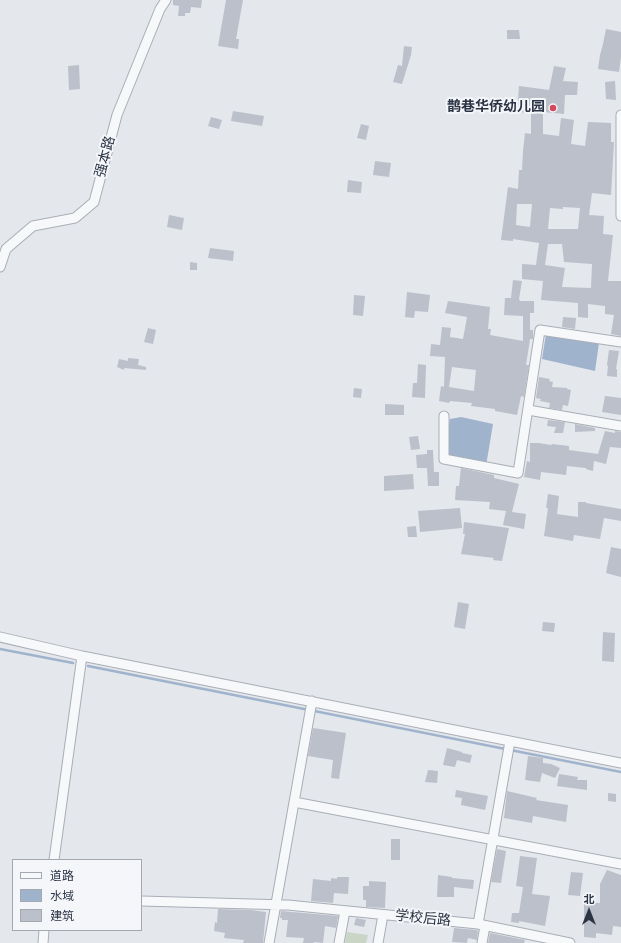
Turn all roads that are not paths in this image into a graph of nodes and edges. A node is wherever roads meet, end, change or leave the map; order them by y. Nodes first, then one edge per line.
1 (166, 0) edge
2 (621, 115) edge
3 (621, 216) edge
4 (0, 267) edge
5 (621, 342) edge
6 (528, 410) junction
7 (444, 416) dead end
8 (621, 426) edge
9 (0, 637) edge
10 (82, 656) junction
11 (311, 707) junction
12 (509, 747) junction
13 (621, 763) edge
14 (294, 802) junction
15 (493, 840) junction
16 (54, 859) edge
17 (621, 864) edge
18 (142, 901) edge
19 (275, 905) junction
20 (345, 911) junction
21 (383, 915) junction
22 (481, 925) junction
23 (44, 931) edge
24 (43, 943) edge
25 (269, 943) edge
26 (340, 943) edge
27 (378, 943) edge
28 (482, 943) edge
29 (570, 943) edge

1 - 4 street, 强本路
2 - 3 street
5 - 6 street
6 - 7 street
6 - 8 street
9 - 10 street
10 - 11 street
10 - 16 street
11 - 12 street
11 - 14 street
12 - 13 street
12 - 15 street
14 - 15 street
14 - 19 street
15 - 17 street
15 - 22 street
18 - 19 street, 学校后路
19 - 20 street, 学校后路
19 - 25 street
20 - 21 street, 学校后路
20 - 26 street
21 - 22 street, 学校后路
21 - 27 street
22 - 28 street
22 - 29 street, 学校后路
23 - 24 street

